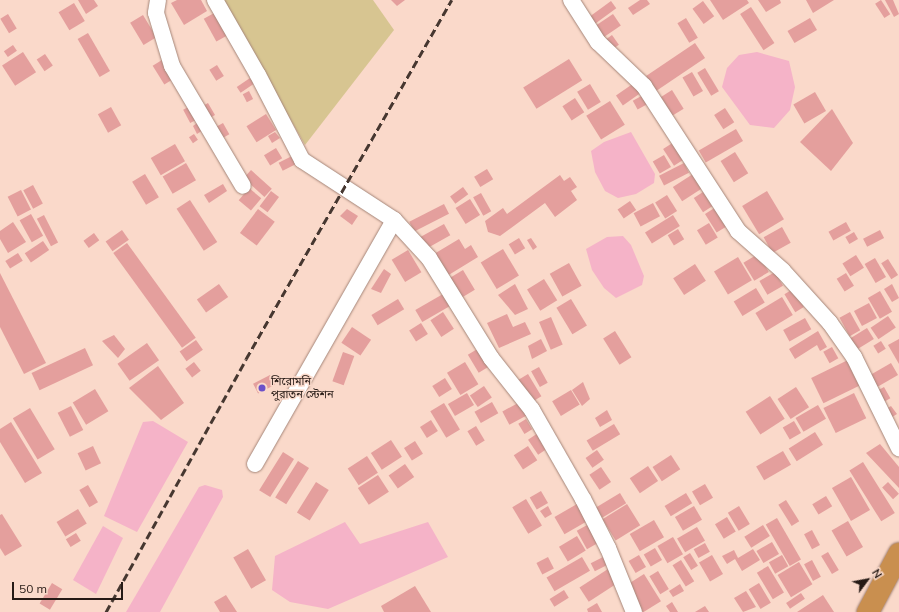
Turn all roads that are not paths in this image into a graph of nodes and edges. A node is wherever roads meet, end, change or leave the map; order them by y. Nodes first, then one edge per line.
1 (158, 0) edge
2 (215, 0) edge
3 (571, 0) edge
4 (243, 186) dead end
5 (394, 220) junction
6 (899, 448) edge
7 (255, 464) dead end
8 (899, 554) edge
9 (634, 612) edge
10 (868, 612) edge

1 - 4 street
2 - 5 street
3 - 6 street
5 - 7 street
5 - 9 street
8 - 10 highway

